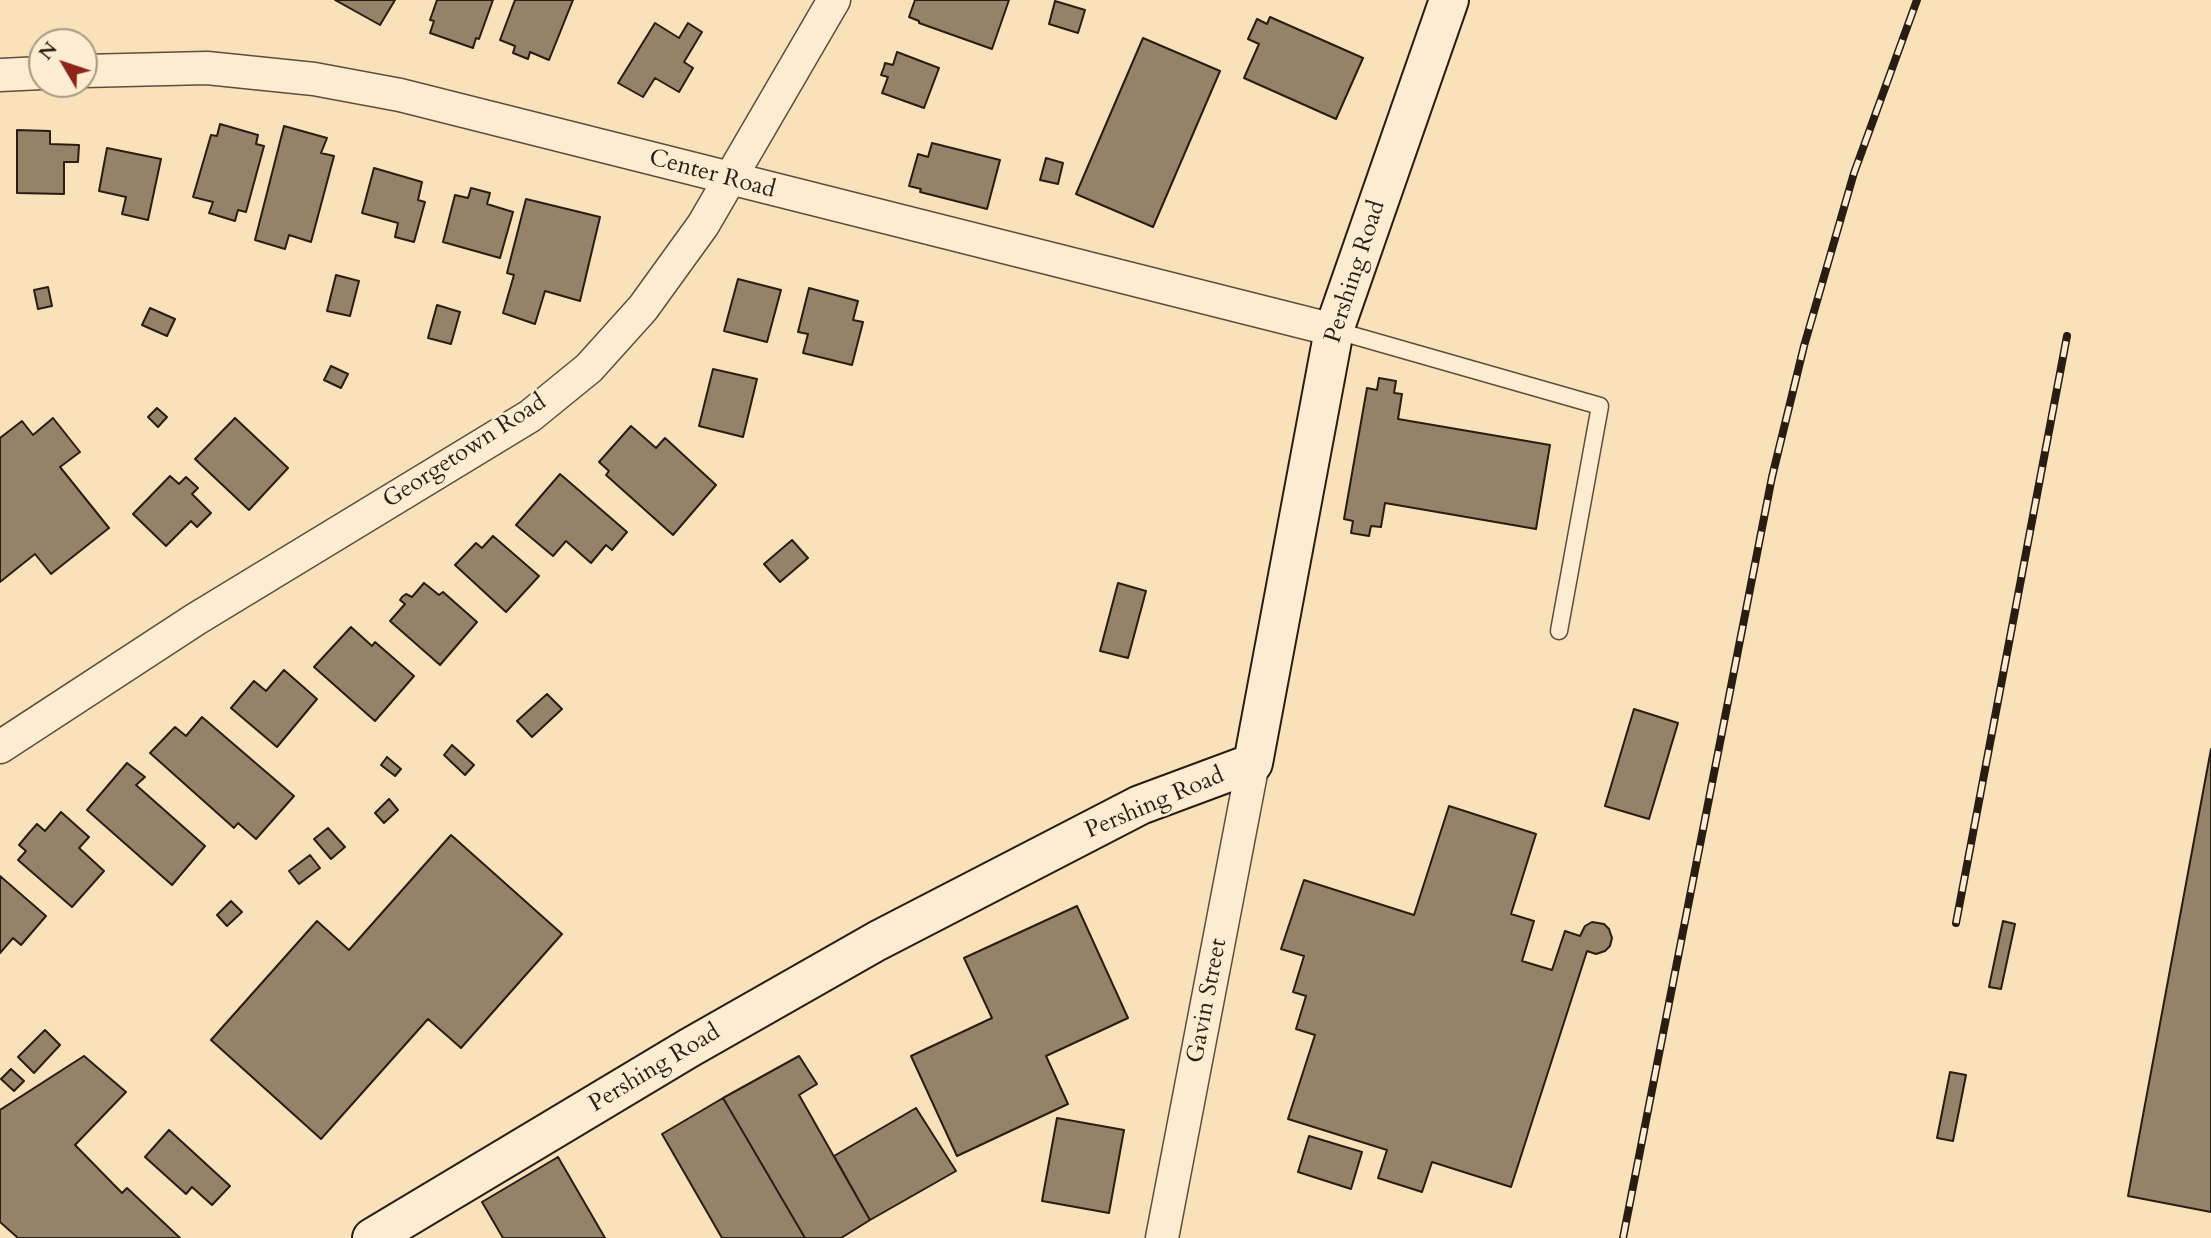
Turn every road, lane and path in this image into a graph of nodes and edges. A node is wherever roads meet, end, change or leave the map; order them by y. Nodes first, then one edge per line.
1 (834, 0) edge
2 (1449, 0) edge
3 (98, 71) edge
4 (28, 73) edge
5 (0, 75) edge
6 (730, 179) junction
7 (1334, 330) junction
8 (1559, 631) dead end
9 (0, 747) edge
10 (1253, 763) junction
11 (372, 1238) edge
12 (1163, 1238) edge

1 - 6 street, Georgetown Road
2 - 7 street, Pershing Road
3 - 6 street, Center Road
4 - 5 street
6 - 7 street, Center Road
6 - 9 street, Georgetown Road
7 - 8 lane
7 - 10 street, Pershing Road
10 - 11 street, Pershing Road
10 - 12 street, Gavin Street

